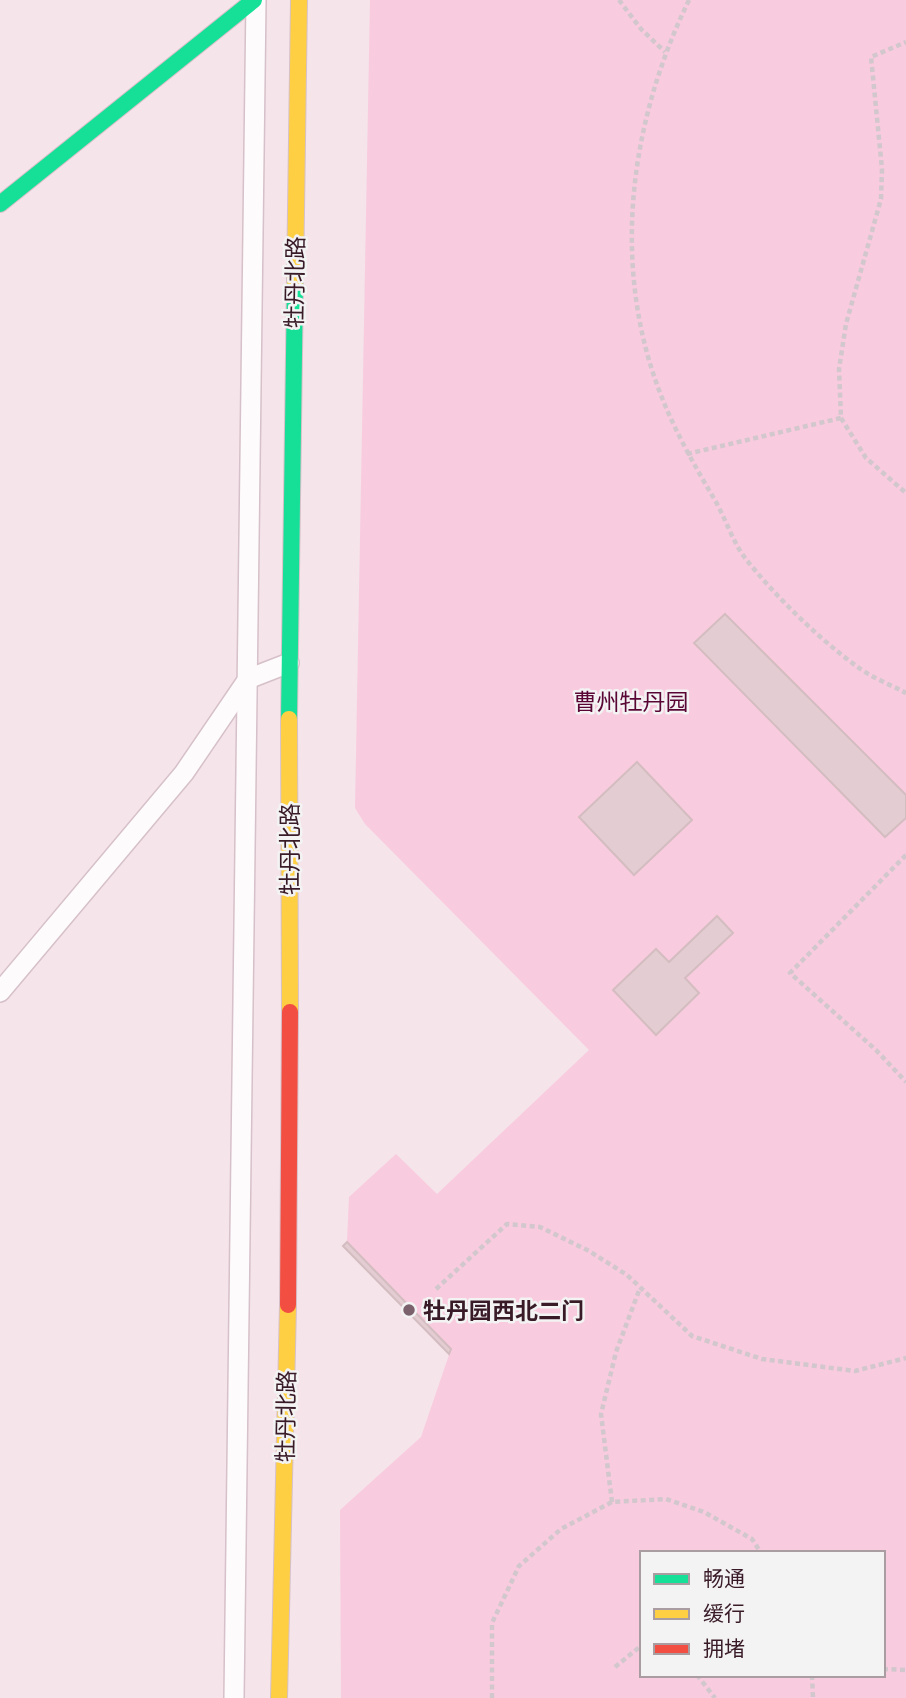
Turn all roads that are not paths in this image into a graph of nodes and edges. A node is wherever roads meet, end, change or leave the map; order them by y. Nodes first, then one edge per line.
1 (255, 0) edge
2 (299, 0) edge
3 (0, 204) edge
4 (289, 663) junction
5 (248, 679) junction
6 (0, 992) edge
7 (233, 1698) edge
8 (279, 1698) edge

1 - 3 street
1 - 5 street, 牡丹北路
2 - 4 street, 牡丹北路
4 - 5 street
4 - 8 street, 牡丹北路
5 - 6 street
5 - 7 street, 牡丹北路

